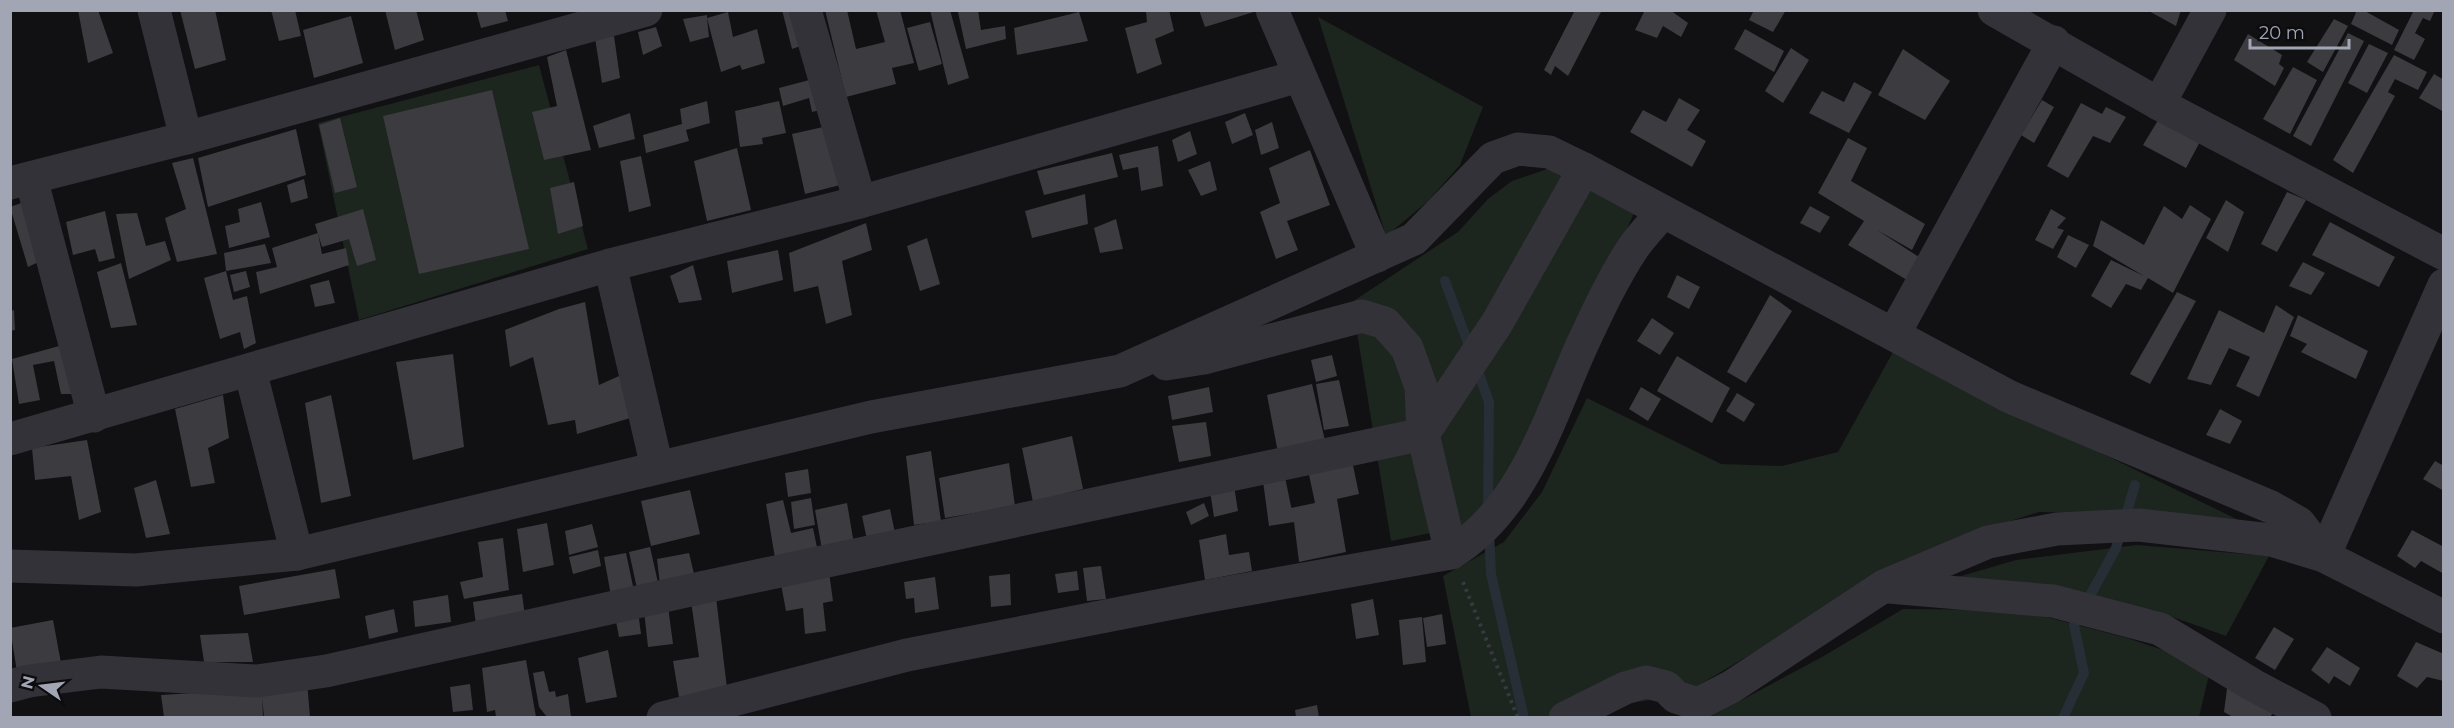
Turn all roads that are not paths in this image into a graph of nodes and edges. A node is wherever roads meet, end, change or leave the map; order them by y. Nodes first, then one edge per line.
1 (154, 10) edge
2 (646, 10) edge
3 (805, 10) edge
4 (1272, 10) edge
5 (1994, 10) edge
6 (2210, 10) edge
7 (542, 24) edge
8 (2054, 42) junction
9 (1299, 76) junction
10 (2159, 104) junction
11 (186, 138) junction
12 (1584, 169) junction
13 (21, 181) edge
14 (860, 202) junction
15 (1662, 213) junction
16 (2444, 254) edge
17 (1377, 256) junction
18 (610, 265) junction
19 (2444, 285) edge
20 (1894, 334) junction
21 (250, 370) junction
22 (1120, 371) junction
23 (94, 416) junction
24 (1423, 434) junction
25 (10, 439) edge
26 (657, 467) junction
27 (1451, 553) junction
28 (297, 554) junction
29 (2324, 556) junction
30 (10, 566) edge
31 (1884, 586) junction
32 (2444, 617) edge
33 (10, 686) edge
34 (663, 717) edge
35 (1564, 717) edge
36 (2315, 717) edge

1 - 11 street
2 - 7 street
3 - 14 street
4 - 9 street
5 - 8 street
6 - 10 street
7 - 11 street
8 - 10 street
8 - 20 street
9 - 14 street
9 - 17 street
10 - 16 street
11 - 13 street
12 - 15 street
12 - 17 street
12 - 24 street
13 - 23 street
14 - 18 street
15 - 20 street
15 - 27 street
17 - 22 street
18 - 21 street
18 - 26 street
19 - 29 street
20 - 29 street
21 - 23 street
21 - 28 street
22 - 24 street
22 - 26 street
23 - 25 street
24 - 27 street
24 - 33 street
26 - 28 street
27 - 34 street
28 - 30 street
29 - 31 street
29 - 32 street
31 - 35 street
31 - 36 street

